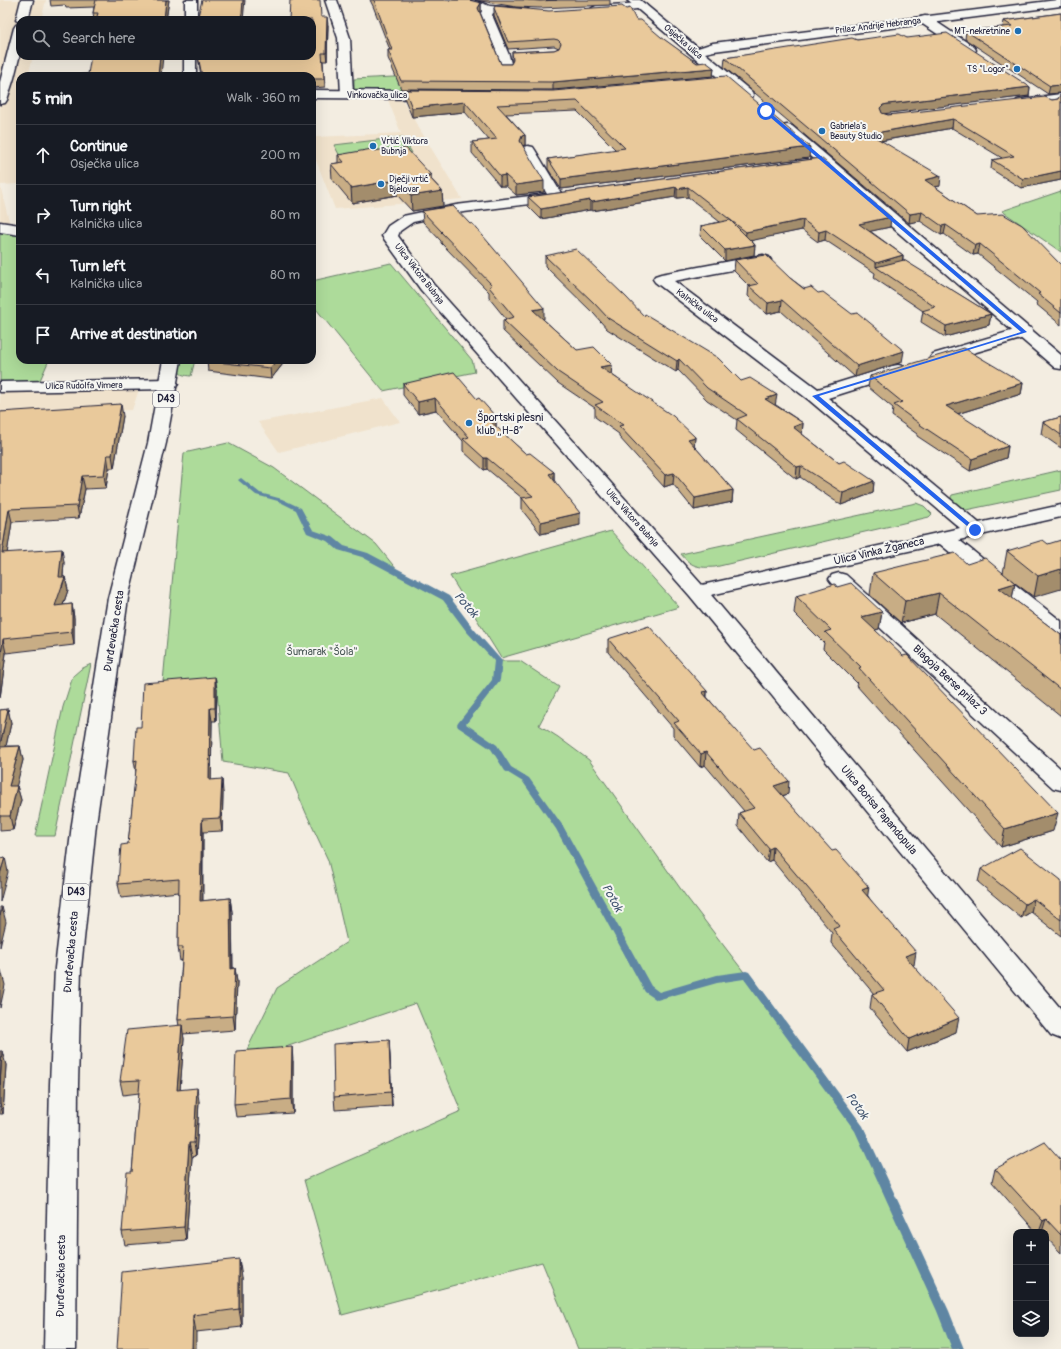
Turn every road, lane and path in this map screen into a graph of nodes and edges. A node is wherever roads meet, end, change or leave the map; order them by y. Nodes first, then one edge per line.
1 (27, 0) edge
2 (191, 0) edge
3 (331, 0) edge
4 (461, 0) edge
5 (637, 3) edge
6 (1061, 3) edge
7 (489, 9) junction
8 (587, 11) edge
9 (532, 12) edge
10 (23, 16) edge
11 (191, 16) edge
12 (925, 20) junction
13 (16, 45) edge
14 (696, 52) junction
15 (518, 54) edge
16 (503, 55) junction
17 (977, 55) edge
18 (190, 60) edge
19 (506, 68) edge
20 (190, 72) edge
21 (730, 80) junction
22 (715, 82) edge
23 (1033, 92) dead end
24 (316, 94) edge
25 (347, 94) junction
26 (445, 95) edge
27 (1061, 98) edge
28 (0, 100) edge
29 (1046, 100) junction
30 (1006, 104) edge
31 (760, 106) edge
32 (1061, 109) edge
33 (777, 121) edge
34 (528, 150) dead end
35 (825, 161) junction
36 (801, 164) edge
37 (576, 194) edge
38 (556, 197) junction
39 (0, 227) edge
40 (16, 229) edge
41 (763, 260) edge
42 (1025, 332) junction
43 (172, 364) edge
44 (1061, 364) edge
45 (169, 384) junction
46 (0, 387) edge
47 (815, 396) junction
48 (1061, 511) edge
49 (975, 530) junction
50 (944, 537) junction
51 (839, 579) dead end
52 (697, 592) junction
53 (1061, 632) edge
54 (1061, 782) edge
55 (1061, 1028) edge
56 (60, 1349) edge

1 - 10 street
2 - 11 street
3 - 25 street
4 - 7 street
5 - 8 street
5 - 14 street, Osječka ulica
6 - 12 street, Prilaz Andrije Hebranga
7 - 9 street
7 - 16 street
12 - 14 street, Prilaz Andrije Hebranga
12 - 17 street
13 - 28 street
14 - 21 street, Osječka ulica
15 - 16 street
16 - 19 street
18 - 20 street
21 - 22 street
21 - 31 street, Osječka ulica
23 - 29 street
24 - 25 street, Vinkovačka ulica
25 - 26 street, Vinkovačka ulica
27 - 29 street
29 - 30 street
29 - 32 street
33 - 35 street
34 - 38 street
35 - 36 street
35 - 42 street
37 - 38 street, Ulica Viktora Bubnja
38 - 52 street, Ulica Viktora Bubnja
39 - 40 street
41 - 47 street, Kalnička ulica
42 - 44 street
42 - 47 street
43 - 45 street, D43
45 - 46 street, Ulica Rudolfa Vimera
45 - 56 street, Đurđevačka cesta / D43
47 - 49 street, Kalnička ulica
48 - 49 street, Ulica Vinka Žganeca
49 - 50 street, Ulica Vinka Žganeca
50 - 52 street, Ulica Vinka Žganeca
50 - 53 street
51 - 54 street, Blagoja Berse prilaz 3
52 - 55 street, Ulica Borisa Papandopula

